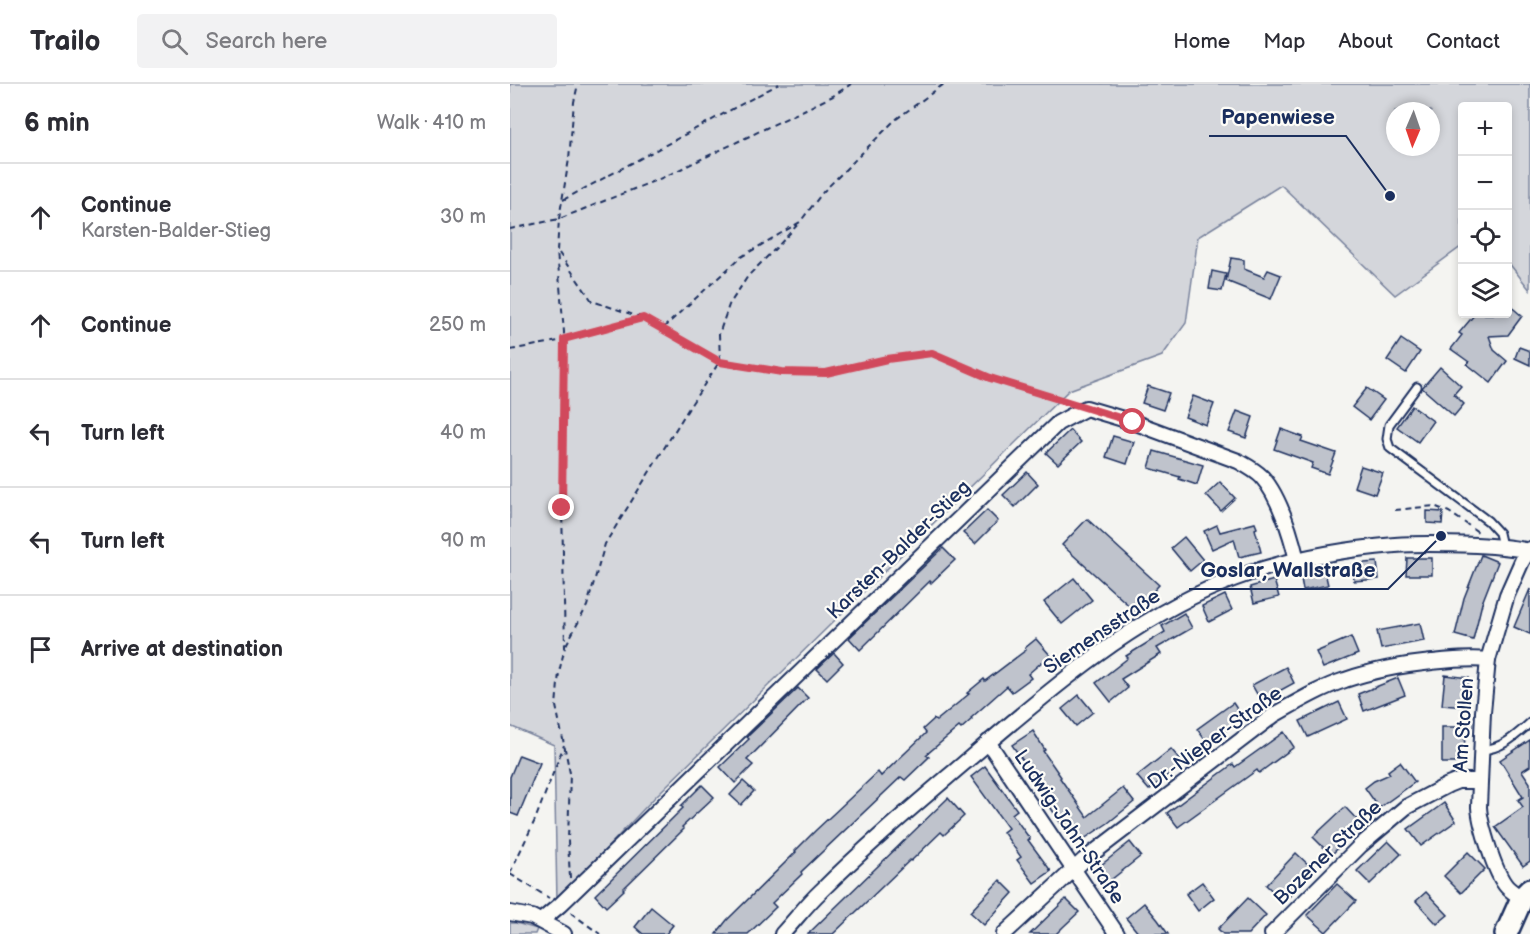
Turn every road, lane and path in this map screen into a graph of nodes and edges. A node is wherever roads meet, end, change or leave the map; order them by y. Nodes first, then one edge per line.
1 (578, 84) edge
2 (779, 84) edge
3 (851, 84) edge
4 (944, 84) edge
5 (562, 200) junction
6 (559, 219) junction
7 (800, 222) junction
8 (510, 229) edge
9 (557, 251) junction
10 (643, 318) junction
11 (663, 328) junction
12 (564, 339) junction
13 (510, 350) edge
14 (720, 362) junction
15 (1417, 387) dead end
16 (1086, 408) junction
17 (1395, 510) dead end
18 (1480, 545) junction
19 (1502, 546) junction
20 (1530, 550) edge
21 (1297, 560) junction
22 (565, 647) junction
23 (1488, 660) junction
24 (1530, 723) edge
25 (988, 742) junction
26 (564, 745) junction
27 (1481, 750) junction
28 (1480, 781) junction
29 (1074, 870) junction
30 (510, 874) edge
31 (569, 881) dead end
32 (1526, 894) edge
33 (510, 904) edge
34 (560, 905) junction
35 (516, 914) edge
36 (541, 921) junction
37 (564, 934) edge
38 (600, 934) edge
39 (782, 934) edge
40 (1004, 934) edge
41 (1117, 934) edge
42 (1272, 934) edge
43 (1506, 934) edge

1 - 5 path
2 - 5 path
3 - 6 path
4 - 7 path
5 - 6 path
6 - 8 path
6 - 9 path
7 - 11 path
7 - 14 path
9 - 10 path
9 - 12 path
10 - 11 path
10 - 12 path
11 - 14 path
12 - 13 path
12 - 22 path
14 - 16 path
14 - 22 path
15 - 19 lane
16 - 21 street
16 - 34 street, Karsten-Balder-Stieg
17 - 18 path
18 - 19 street, Siemensstraße
18 - 21 street, Siemensstraße
19 - 20 street, Siemensstraße
20 - 23 street, Am Stollen
21 - 25 street, Siemensstraße
22 - 26 path
23 - 27 street, Am Stollen
23 - 29 street, Dr.-Nieper-Straße
24 - 27 lane
25 - 29 street, Ludwig-Jahn-Straße
25 - 39 street, Siemensstraße
26 - 30 path
26 - 31 path
27 - 28 street, Am Stollen
28 - 32 street, Am Stollen
28 - 42 street, Bozener Straße
29 - 40 street, Dr.-Nieper-Straße
29 - 41 street, Ludwig-Jahn-Straße
30 - 34 path
32 - 43 main road
33 - 35 street
34 - 36 street, Karsten-Balder-Stieg
34 - 38 path
35 - 36 street
36 - 37 street

